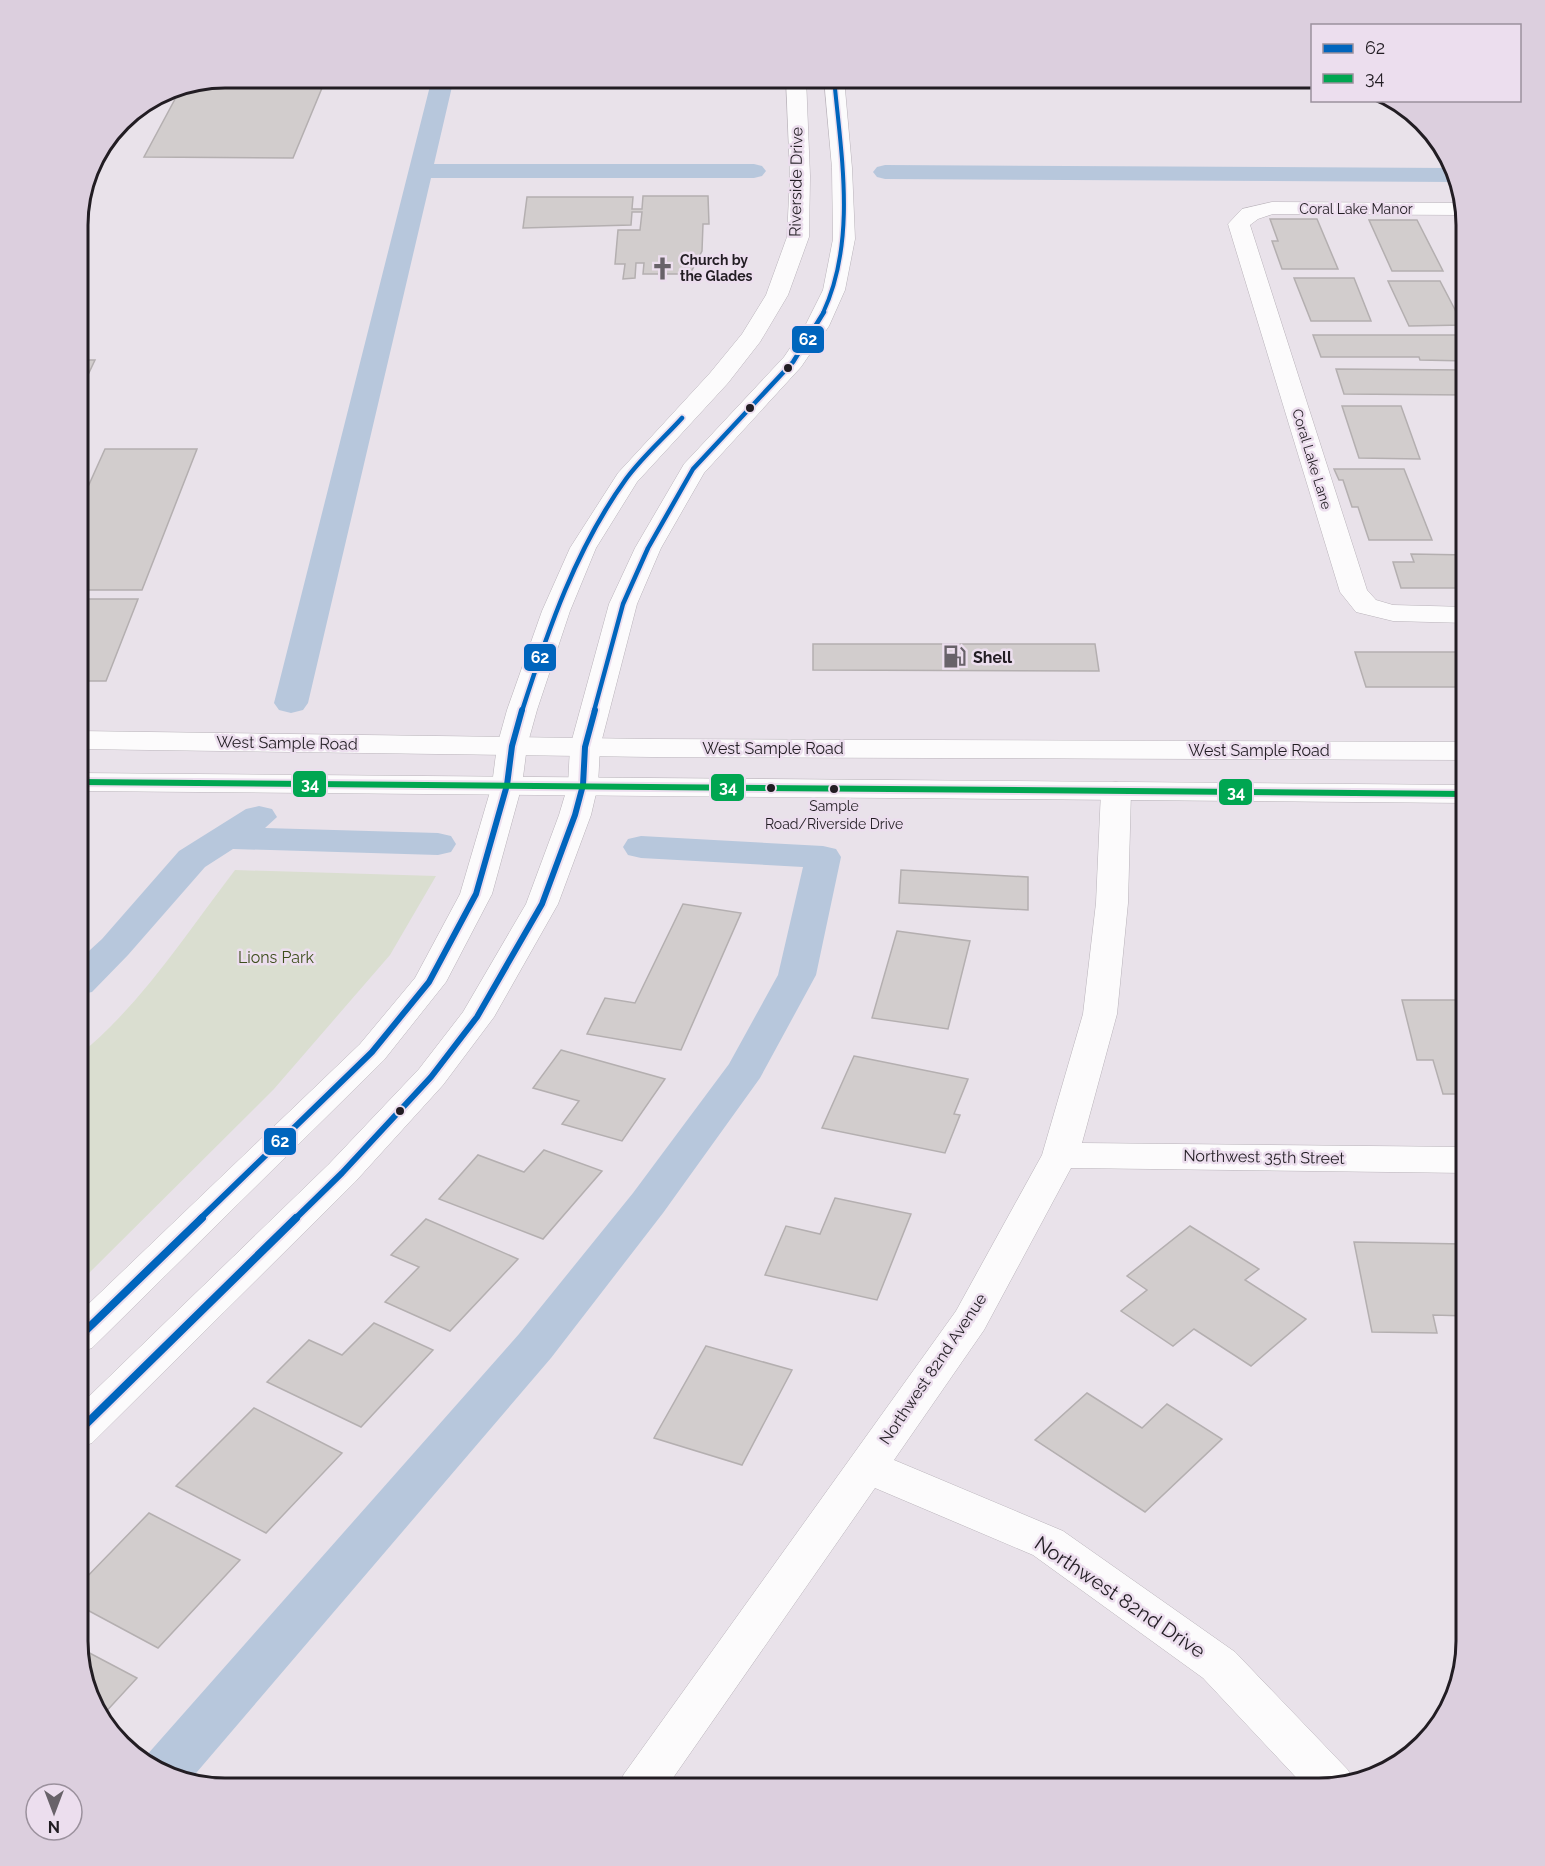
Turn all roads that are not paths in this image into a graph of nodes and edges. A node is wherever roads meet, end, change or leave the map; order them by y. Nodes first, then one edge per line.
1 (796, 89) edge
2 (835, 89) edge
3 (1455, 213) edge
4 (1250, 214) joint
5 (1456, 615) edge
6 (89, 740) edge
7 (512, 746) junction
8 (585, 747) junction
9 (1456, 751) edge
10 (89, 782) edge
11 (507, 785) junction
12 (583, 785) junction
13 (1116, 791) junction
14 (1456, 794) edge
15 (1060, 1155) junction
16 (1456, 1160) edge
17 (88, 1328) edge
18 (88, 1422) edge
19 (868, 1467) junction
20 (1326, 1777) edge
21 (647, 1778) edge

1 - 7 street, Riverside Drive
2 - 8 street
3 - 4 street, Coral Lake Manor
4 - 5 street, Coral Lake Lane
6 - 7 street, West Sample Road
7 - 8 street, West Sample Road
7 - 11 street, Riverside Drive
8 - 9 street, West Sample Road
8 - 12 street
10 - 11 street
11 - 12 street
11 - 17 street, Riverside Drive
12 - 13 street
12 - 18 street
13 - 14 street
13 - 15 street, Northwest 82nd Avenue
15 - 16 street, Northwest 35th Street
15 - 19 street, Northwest 82nd Avenue
19 - 20 street, Northwest 82nd Drive
19 - 21 street, Northwest 82nd Avenue

